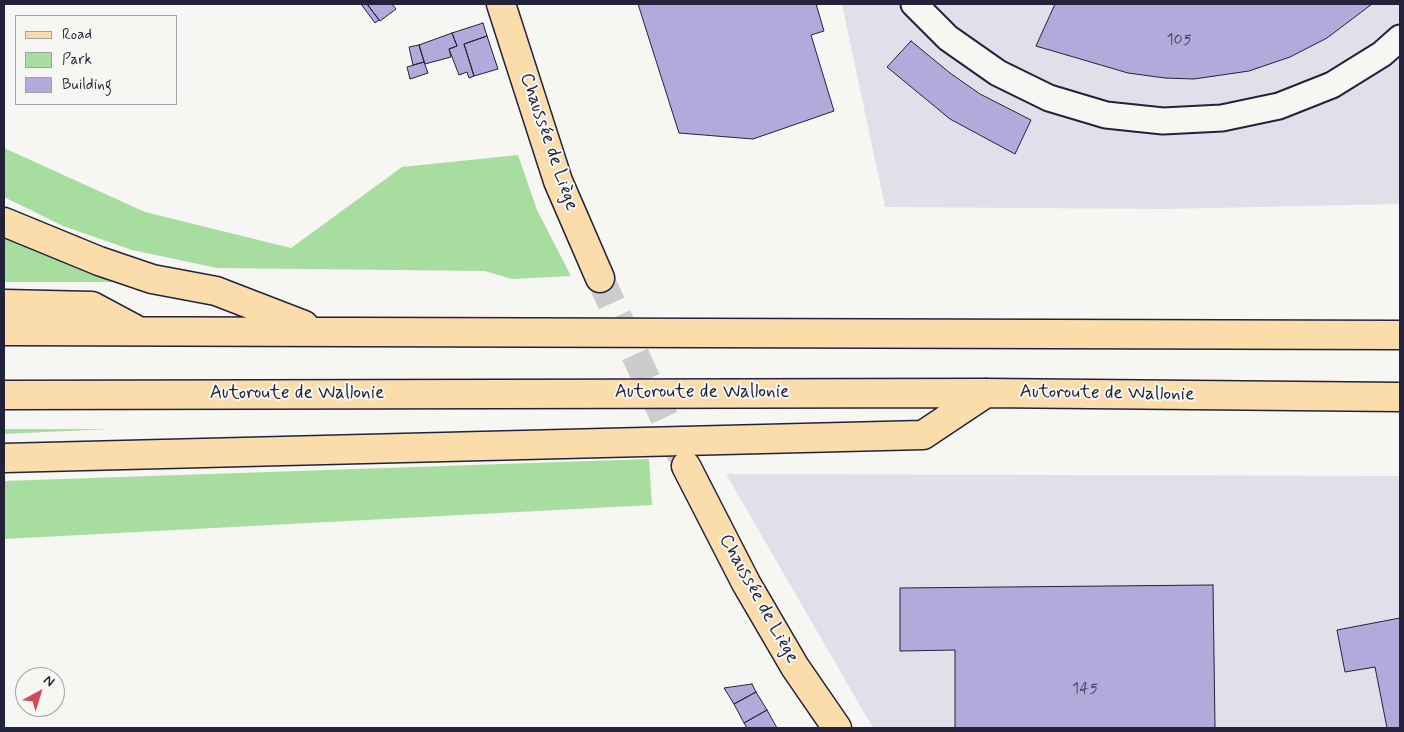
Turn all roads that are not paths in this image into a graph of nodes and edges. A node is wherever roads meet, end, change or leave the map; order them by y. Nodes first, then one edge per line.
1 (501, 4) edge
2 (914, 4) edge
3 (1400, 38) edge
4 (4, 222) edge
5 (600, 278) tunnel mouth
6 (4, 304) edge
7 (4, 331) edge
8 (139, 331) junction
9 (318, 331) junction
10 (1400, 335) edge
11 (986, 392) junction
12 (4, 395) edge
13 (1400, 397) edge
14 (4, 458) edge
15 (686, 466) tunnel mouth
16 (837, 728) edge

1 - 5 main road, Chaussée de Liège
2 - 3 lane
4 - 9 main road
6 - 8 main road
7 - 8 main road
8 - 9 main road
9 - 10 main road
11 - 12 main road, Autoroute de Wallonie
11 - 13 main road, Autoroute de Wallonie
11 - 14 main road
15 - 16 main road, Chaussée de Liège

